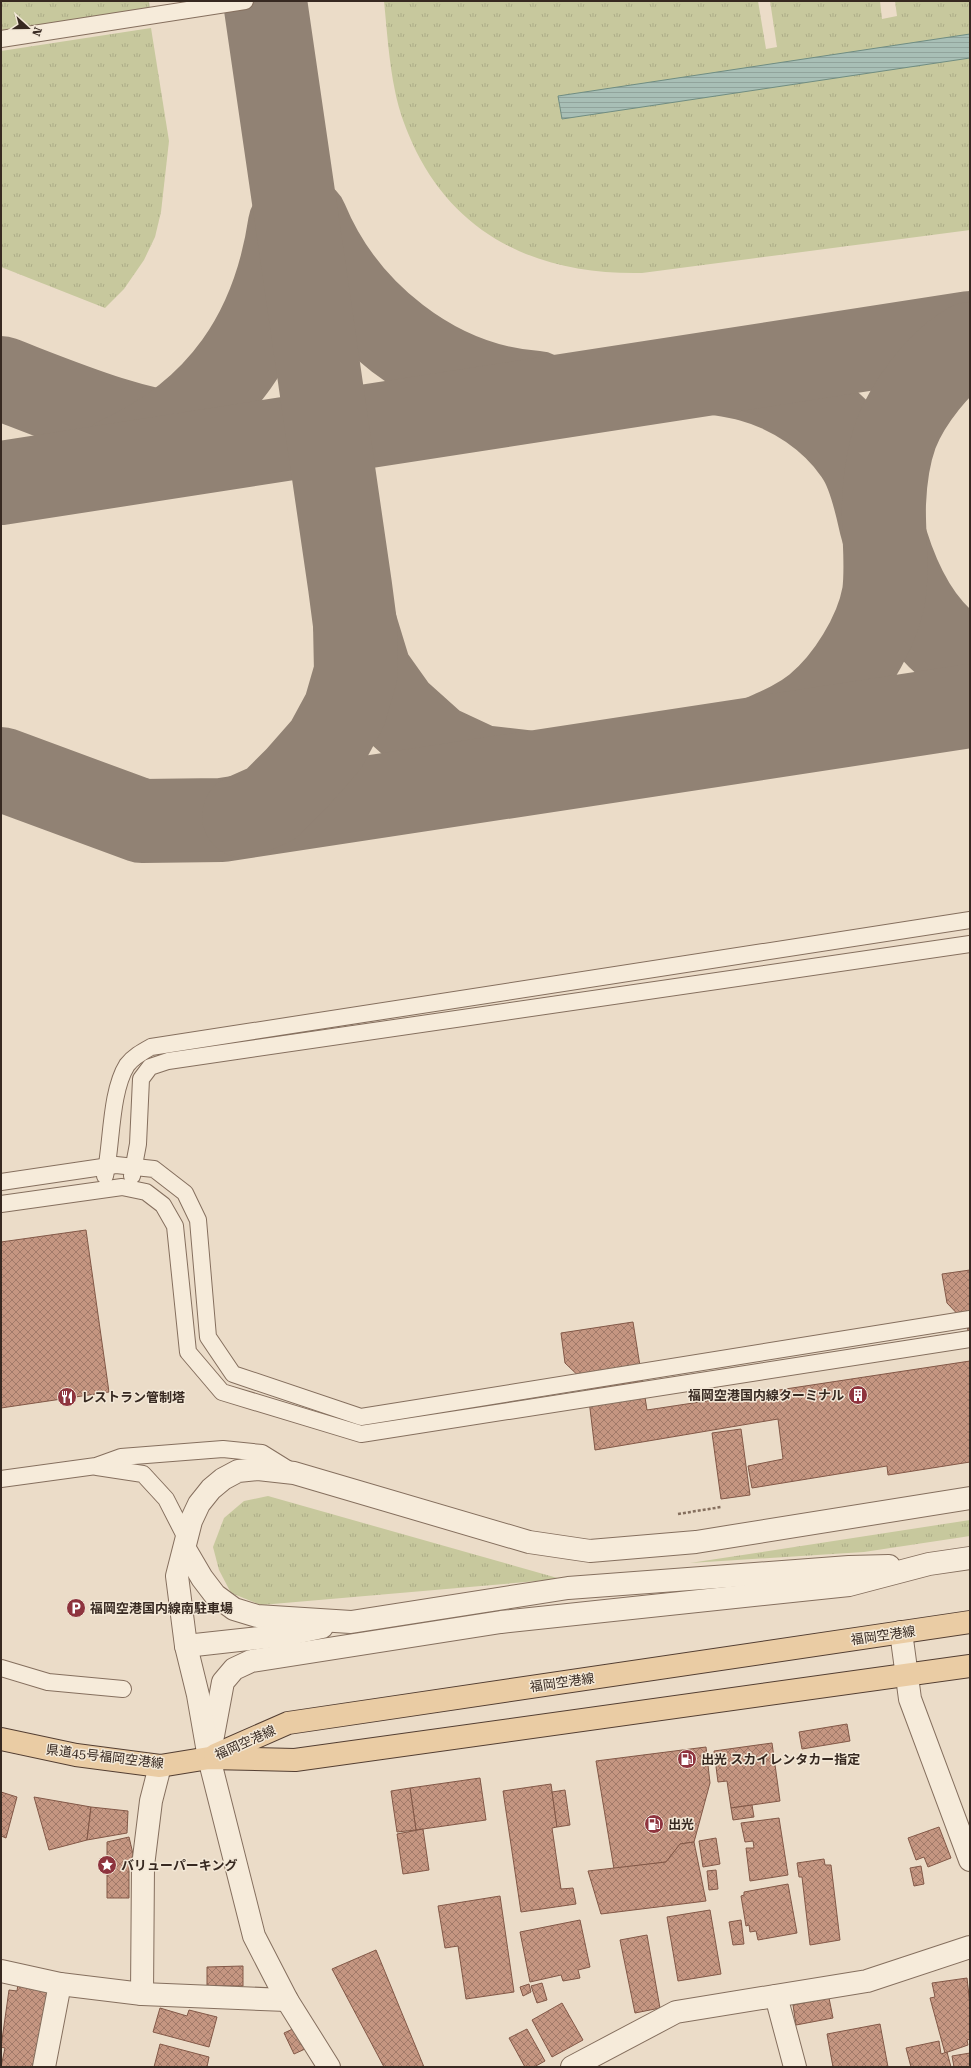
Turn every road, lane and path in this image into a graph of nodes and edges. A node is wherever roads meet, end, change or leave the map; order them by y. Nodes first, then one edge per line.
1 (245, 1) edge
2 (1, 39) edge
3 (970, 920) edge
4 (970, 944) edge
5 (107, 1166) junction
6 (134, 1167) junction
7 (1, 1182) edge
8 (129, 1188) junction
9 (102, 1189) junction
10 (1, 1204) edge
11 (970, 1319) edge
12 (970, 1339) edge
13 (96, 1466) junction
14 (294, 1473) junction
15 (1, 1479) edge
16 (970, 1498) edge
17 (186, 1544) junction
18 (970, 1558) edge
19 (929, 1564) junction
20 (351, 1622) junction
21 (970, 1622) edge
22 (901, 1632) junction
23 (186, 1646) junction
24 (970, 1666) edge
25 (1, 1668) edge
26 (906, 1676) junction
27 (123, 1689) dead end
28 (1, 1739) edge
29 (208, 1758) junction
30 (160, 1766) junction
31 (970, 1860) edge
32 (970, 1949) edge
33 (1, 1971) edge
34 (60, 1984) junction
35 (142, 1994) junction
36 (776, 1996) junction
37 (287, 2000) junction
38 (44, 2067) edge
39 (329, 2067) edge
40 (572, 2067) edge
41 (796, 2067) edge

1 - 2 lane
3 - 5 lane
4 - 6 lane
5 - 6 lane
5 - 7 lane
5 - 9 lane
6 - 8 lane
6 - 11 lane
8 - 9 lane
8 - 12 lane
9 - 10 lane
13 - 14 lane
13 - 15 lane
13 - 17 lane
14 - 16 street
14 - 17 street
17 - 20 street
17 - 23 street
18 - 19 street
19 - 20 street
19 - 29 street
20 - 23 street
21 - 22 main road, 福岡空港線
22 - 26 street
22 - 29 main road, 福岡空港線
23 - 29 street
24 - 26 main road, 福岡空港線
25 - 27 lane
26 - 29 main road, 福岡空港線
26 - 31 street
28 - 30 main road, 県道45号福岡空港線
29 - 30 main road, 県道45号福岡空港線
29 - 37 street
30 - 35 street
32 - 36 street
33 - 34 street
34 - 35 street
34 - 38 street
35 - 37 street
36 - 40 street
36 - 41 street
37 - 39 street

